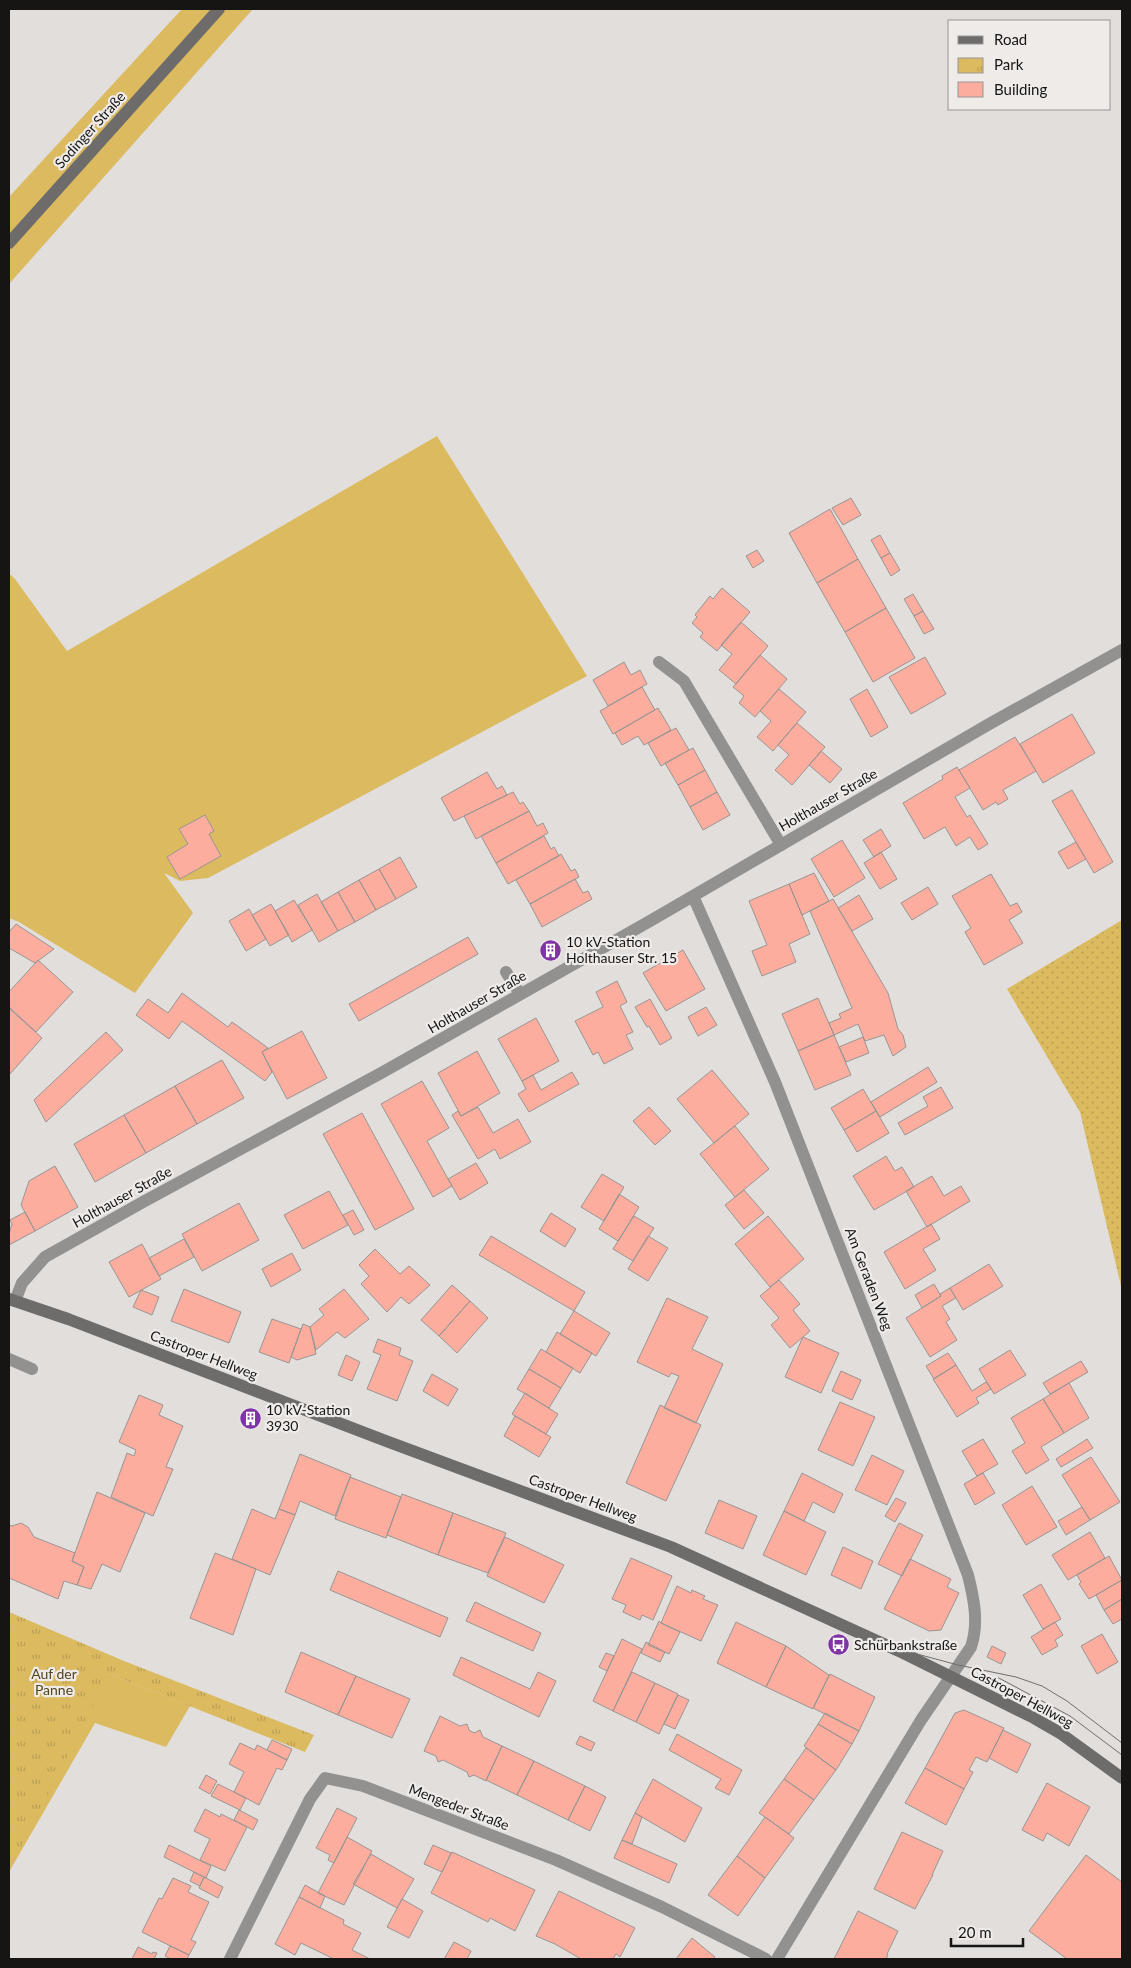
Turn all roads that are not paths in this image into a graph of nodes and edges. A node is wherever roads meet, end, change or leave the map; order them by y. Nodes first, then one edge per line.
1 (219, 9) edge
2 (9, 244) edge
3 (1122, 650) edge
4 (659, 662) dead end
5 (781, 845) junction
6 (693, 896) junction
7 (506, 972) dead end
8 (520, 994) junction
9 (12, 1300) edge
10 (9, 1359) edge
11 (32, 1370) dead end
12 (950, 1676) junction
13 (1122, 1778) edge
14 (230, 1959) edge
15 (766, 1959) edge
16 (777, 1959) edge

1 - 2 main road, Sodinger Straße
3 - 5 street, Holthauser Straße
4 - 5 street
5 - 6 street, Holthauser Straße
6 - 8 street, Holthauser Straße
6 - 12 street, Am Geraden Weg
7 - 8 street
8 - 9 street, Holthauser Straße
9 - 12 main road, Castroper Hellweg
10 - 11 street
12 - 13 main road, Castroper Hellweg
12 - 16 street
14 - 15 street, Mengeder Straße

